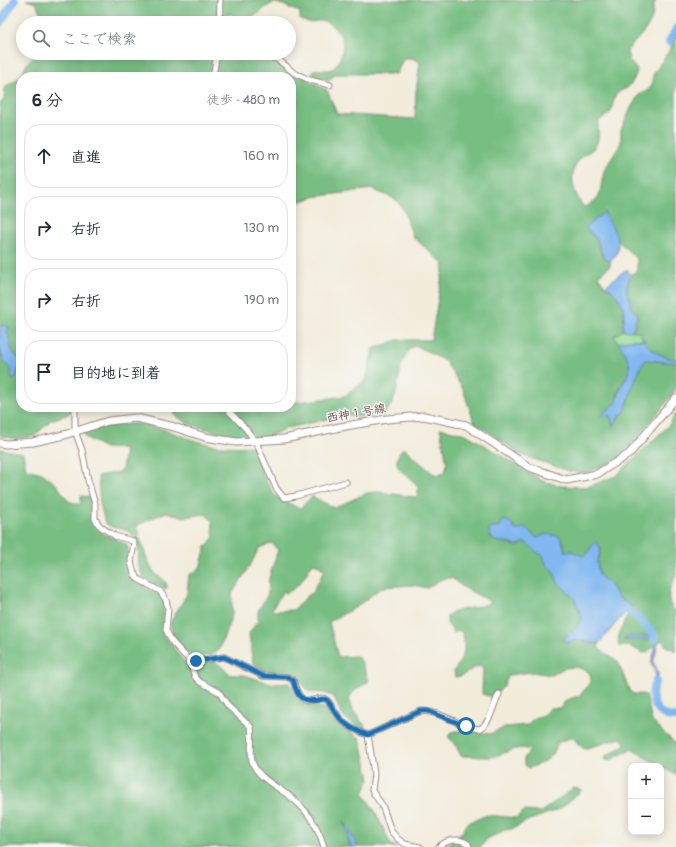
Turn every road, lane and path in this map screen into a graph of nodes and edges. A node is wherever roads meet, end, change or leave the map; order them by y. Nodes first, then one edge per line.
1 (220, 0) edge
2 (219, 16) edge
3 (216, 60) edge
4 (278, 60) edge
5 (214, 72) edge
6 (293, 72) edge
7 (296, 74) edge
8 (330, 85) dead end
9 (676, 398) edge
10 (75, 412) edge
11 (229, 412) edge
12 (75, 431) junction
13 (255, 441) junction
14 (0, 442) edge
15 (346, 482) dead end
16 (189, 660) junction
17 (499, 694) dead end
18 (368, 735) junction
19 (324, 847) edge
20 (420, 847) edge
21 (439, 847) edge
22 (469, 847) edge

1 - 2 street
3 - 5 street
4 - 6 street
7 - 8 street
9 - 13 street, 西神１号線
10 - 12 street
11 - 13 street
12 - 13 street, 西神１号線
12 - 14 street, 西神１号線
12 - 16 street
13 - 15 street
16 - 18 street
16 - 19 street
17 - 18 street
18 - 20 street
21 - 22 street

